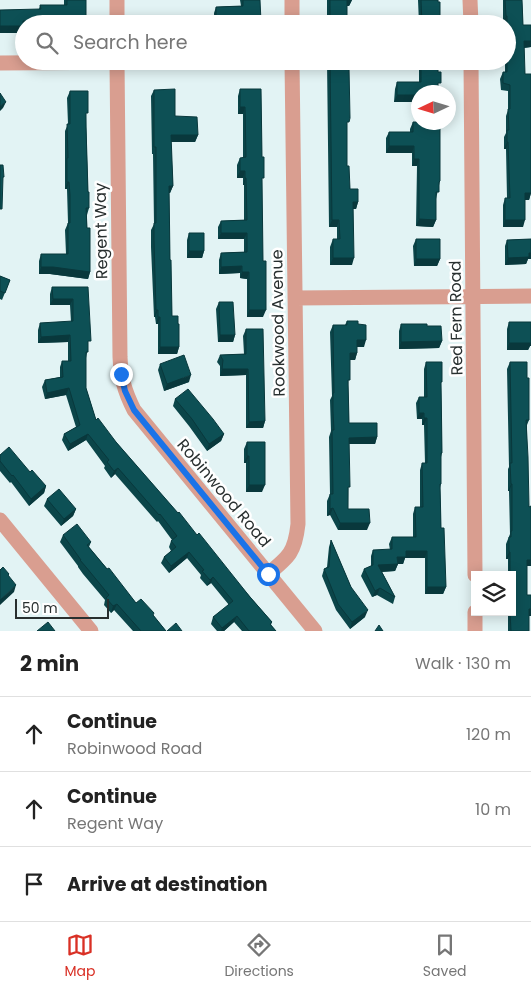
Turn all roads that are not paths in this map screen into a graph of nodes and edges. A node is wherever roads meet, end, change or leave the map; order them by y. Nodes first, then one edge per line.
1 (117, 0) edge
2 (292, 0) edge
3 (470, 0) edge
4 (117, 15) edge
5 (292, 15) edge
6 (471, 15) edge
7 (0, 63) edge
8 (15, 63) edge
9 (117, 70) edge
10 (292, 70) edge
11 (471, 70) edge
12 (531, 296) edge
13 (473, 297) junction
14 (295, 298) junction
15 (128, 398) joint
16 (2, 526) edge
17 (475, 571) edge
18 (268, 574) junction
19 (475, 616) edge
20 (92, 631) edge
21 (315, 631) edge
22 (475, 631) edge

1 - 4 street
2 - 5 street
3 - 6 street
7 - 8 street
9 - 15 street, Regent Way
10 - 14 street, Rookwood Avenue
11 - 13 street, Red Fern Road
12 - 13 street
13 - 14 street
13 - 17 street, Red Fern Road
14 - 18 street, Rookwood Avenue
15 - 18 street, Robinwood Road
16 - 20 street
18 - 21 street, Robinwood Road
19 - 22 street

